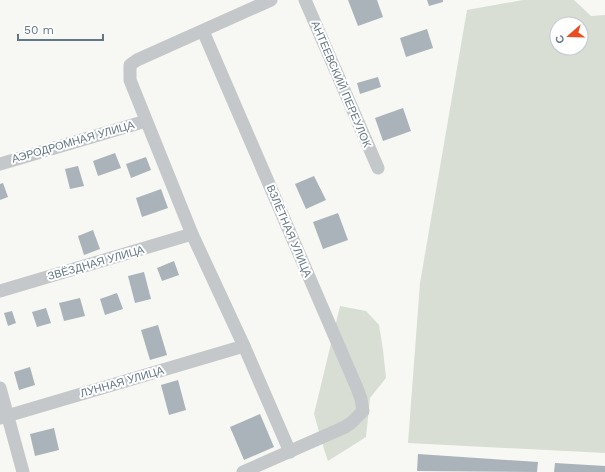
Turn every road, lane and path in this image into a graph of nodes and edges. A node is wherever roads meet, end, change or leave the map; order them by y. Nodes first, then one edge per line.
1 (270, 0) edge
2 (305, 0) edge
3 (203, 31) junction
4 (146, 121) junction
5 (0, 164) edge
6 (378, 168) dead end
7 (192, 234) junction
8 (0, 291) edge
9 (244, 346) junction
10 (0, 388) edge
11 (4, 417) edge
12 (290, 452) junction
13 (23, 472) edge
14 (244, 472) edge

1 - 3 street
2 - 6 street, АНТЕЕВСКИЙ ПЕРЕУЛОК
3 - 4 street
3 - 12 street, ВЗЛЁТНАЯ УЛИЦА
4 - 5 street, АЭРОДРОМНАЯ УЛИЦА
4 - 7 street
7 - 8 street, ЗВЁЗДНАЯ УЛИЦА
7 - 9 street
9 - 11 street, ЛУННАЯ УЛИЦА
9 - 12 street
10 - 11 street
11 - 13 street
12 - 14 street

